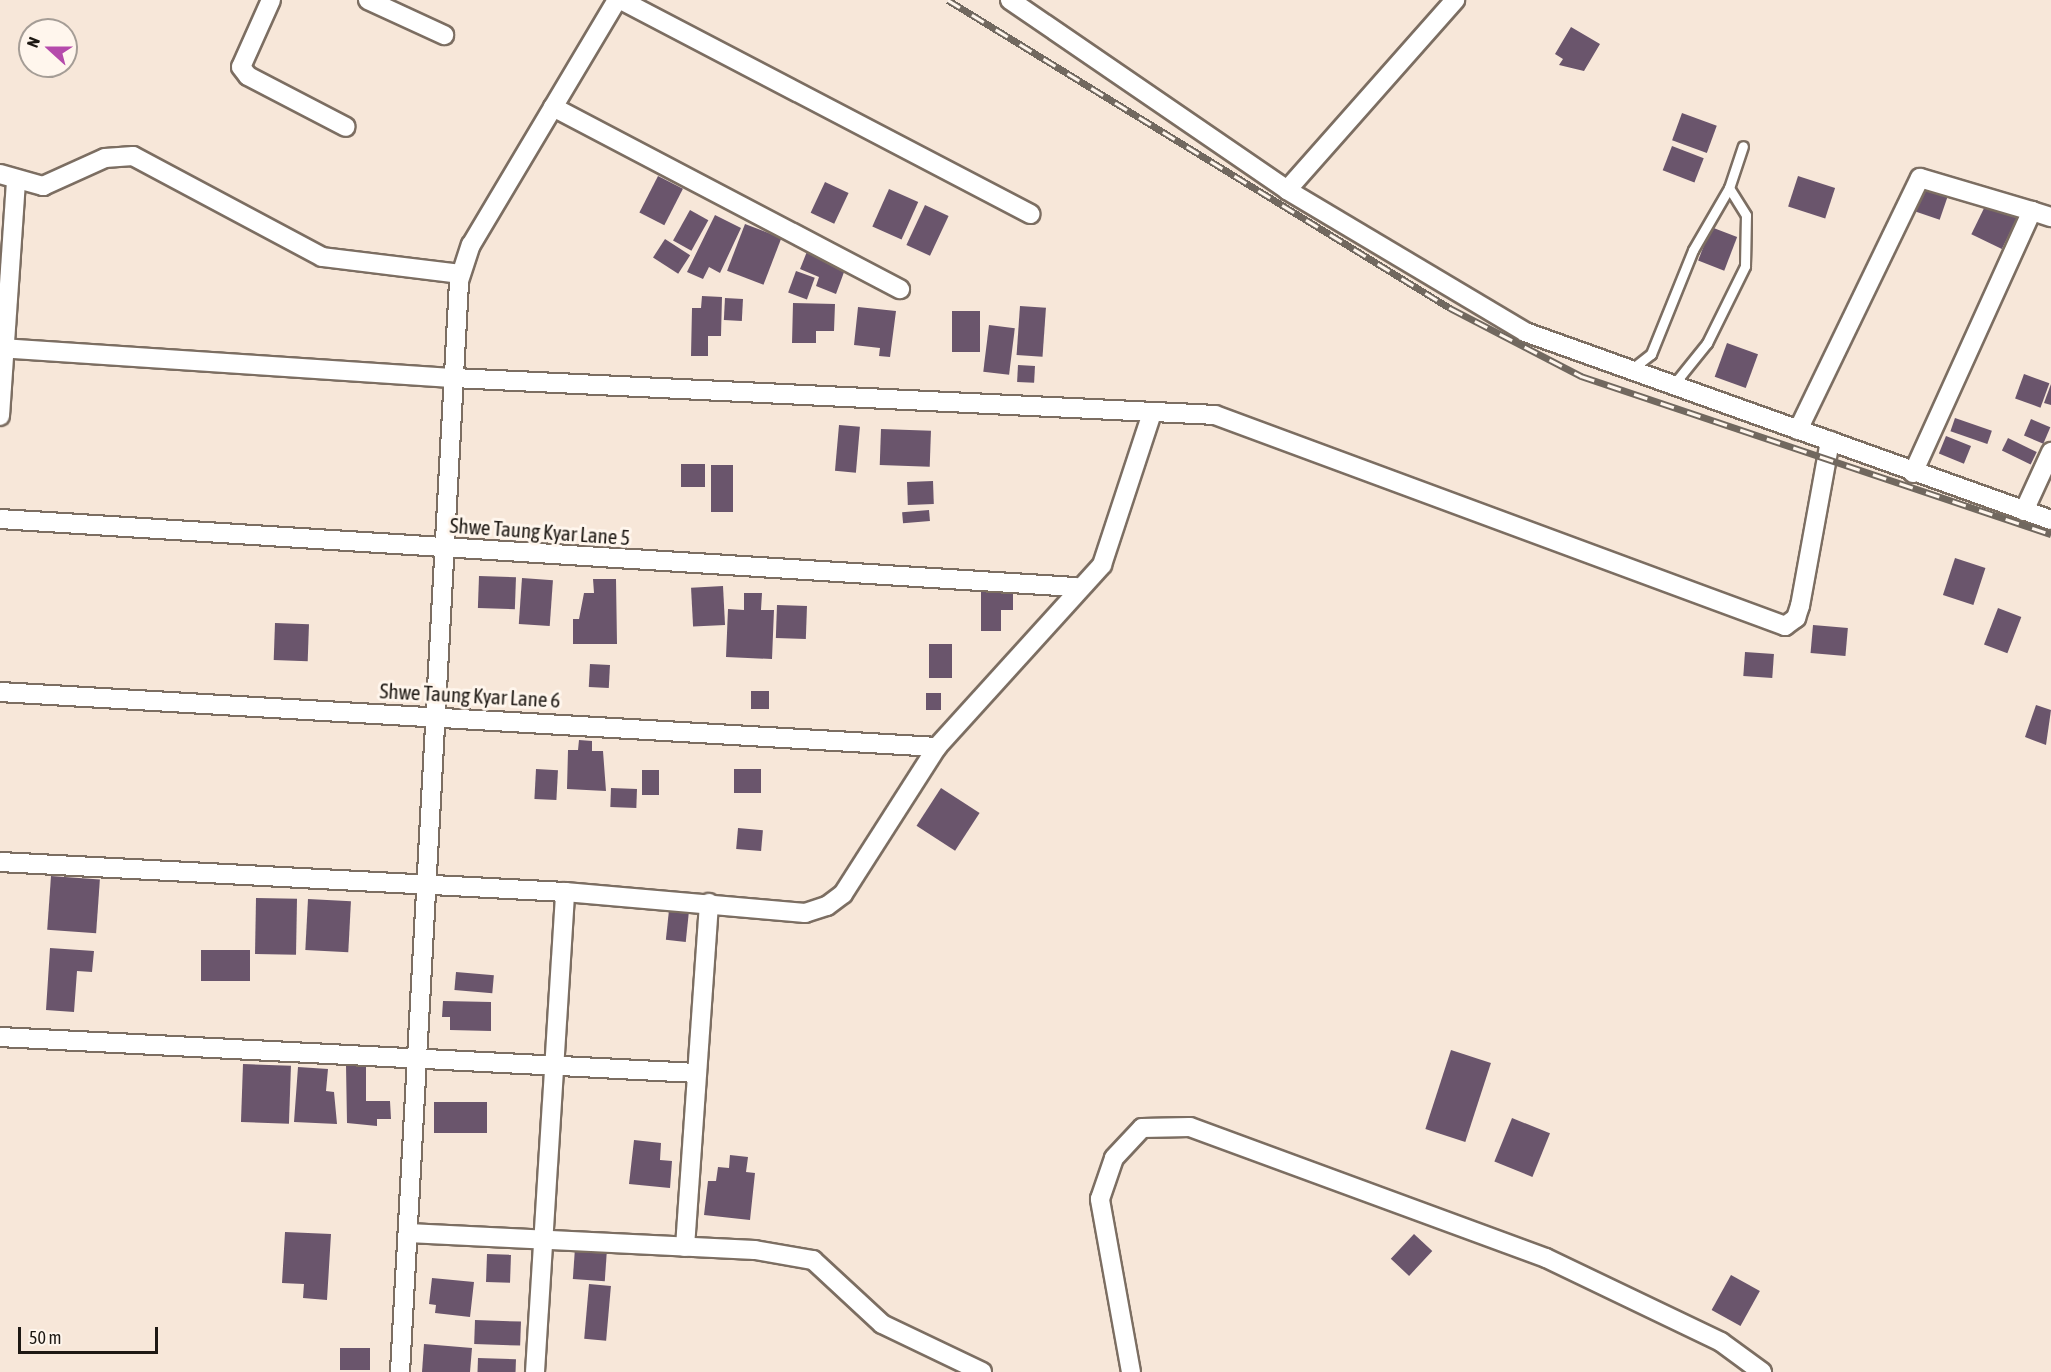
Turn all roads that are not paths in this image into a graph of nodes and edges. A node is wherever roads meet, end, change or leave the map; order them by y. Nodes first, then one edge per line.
1 (271, 0) edge
2 (368, 0) edge
3 (619, 0) edge
4 (1010, 0) edge
5 (1455, 0) edge
6 (444, 35) dead end
7 (553, 107) junction
8 (346, 127) dead end
9 (1743, 146) dead end
10 (8, 177) edge
11 (1730, 188) junction
12 (1287, 190) junction
13 (2032, 211) junction
14 (1030, 213) dead end
15 (2051, 217) edge
16 (6, 242) edge
17 (460, 274) junction
18 (900, 289) dead end
19 (2, 348) edge
20 (1633, 368) junction
21 (454, 378) junction
22 (1674, 384) junction
23 (1152, 413) junction
24 (0, 416) edge
25 (1798, 430) junction
26 (1830, 441) junction
27 (2051, 452) edge
28 (1913, 472) junction
29 (2024, 511) junction
30 (0, 519) edge
31 (2051, 520) edge
32 (445, 548) junction
33 (1076, 587) junction
34 (0, 692) edge
35 (437, 716) junction
36 (938, 747) junction
37 (0, 862) edge
38 (428, 885) junction
39 (566, 892) junction
40 (709, 903) junction
41 (0, 1037) edge
42 (418, 1057) junction
43 (556, 1066) junction
44 (697, 1073) junction
45 (408, 1233) junction
46 (546, 1240) junction
47 (685, 1247) junction
48 (400, 1372) edge
49 (535, 1372) edge
50 (982, 1372) edge
51 (1131, 1372) edge
52 (1762, 1372) edge

1 - 8 street
2 - 6 street
3 - 7 street
3 - 14 street
4 - 12 street
5 - 12 street
7 - 17 street
7 - 18 street
9 - 11 lane
10 - 16 street
10 - 17 street
11 - 20 lane
11 - 22 lane
12 - 20 street
13 - 15 street
13 - 25 street
13 - 28 street
16 - 19 street
17 - 21 street
19 - 21 street
19 - 24 street
20 - 22 street
21 - 23 street
21 - 32 street
22 - 25 street
23 - 26 street
23 - 33 street
25 - 26 street
26 - 28 street
27 - 29 street
28 - 29 street
29 - 31 street
30 - 32 street, Shwe Taung Kyar Lane 5
32 - 33 street, Shwe Taung Kyar Lane 5
32 - 35 street
33 - 36 street
34 - 35 street, Shwe Taung Kyar Lane 6
35 - 36 street, Shwe Taung Kyar Lane 6
35 - 38 street
36 - 40 street
37 - 38 street
38 - 39 street
38 - 42 street
39 - 40 street
39 - 43 street
40 - 44 street
41 - 42 street
42 - 43 street
42 - 45 street
43 - 44 street
43 - 46 street
44 - 47 street
45 - 46 street
45 - 48 street
46 - 47 street
46 - 49 street
47 - 50 street
51 - 52 street

